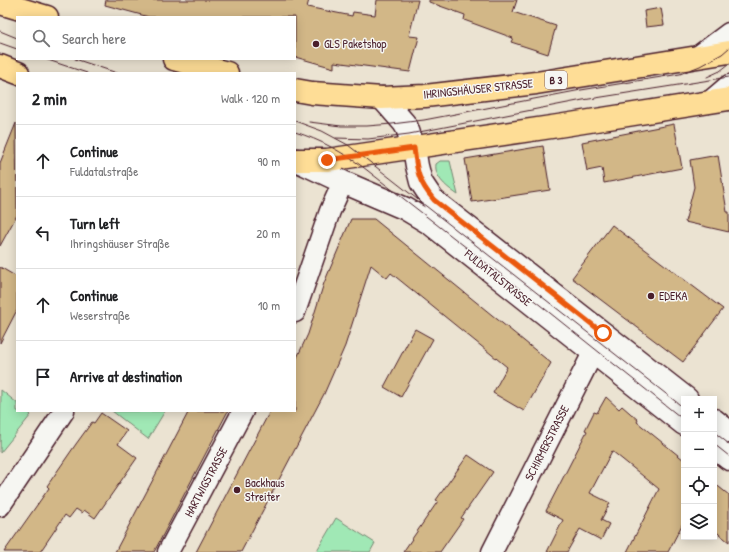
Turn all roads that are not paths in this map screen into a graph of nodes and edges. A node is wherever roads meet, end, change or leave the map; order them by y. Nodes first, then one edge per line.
1 (2, 5) edge
2 (43, 16) edge
3 (729, 33) edge
4 (729, 52) edge
5 (697, 57) junction
6 (178, 60) edge
7 (0, 66) edge
8 (16, 72) edge
9 (223, 72) edge
10 (729, 85) edge
11 (296, 90) edge
12 (382, 98) junction
13 (719, 100) edge
14 (414, 148) junction
15 (296, 160) edge
16 (296, 160) edge
17 (343, 182) junction
18 (296, 309) edge
19 (598, 343) junction
20 (682, 396) edge
21 (63, 412) edge
22 (243, 412) edge
23 (681, 421) edge
24 (717, 422) edge
25 (729, 432) edge
26 (717, 449) edge
27 (729, 459) edge
28 (0, 506) edge
29 (168, 552) edge
30 (492, 552) edge

1 - 2 main road
3 - 5 street
4 - 5 main road, IHRINGSHÄUSER STRASSE / B 3
5 - 12 main road, IHRINGSHÄUSER STRASSE / B 3
6 - 9 main road
7 - 8 main road
10 - 13 street
11 - 12 main road, IHRINGSHÄUSER STRASSE / B 3
12 - 14 main road, FULDATALSTRASSE
13 - 14 main road
14 - 15 main road
14 - 19 main road, FULDATALSTRASSE
16 - 17 main road, FULDATALSTRASSE
17 - 18 street
17 - 19 main road, FULDATALSTRASSE
19 - 20 main road, FULDATALSTRASSE
19 - 23 main road, FULDATALSTRASSE
19 - 30 street, SCHIRMERSTRASSE
21 - 28 street
22 - 29 street, HARTWIGSTRASSE
24 - 25 main road
26 - 27 main road

